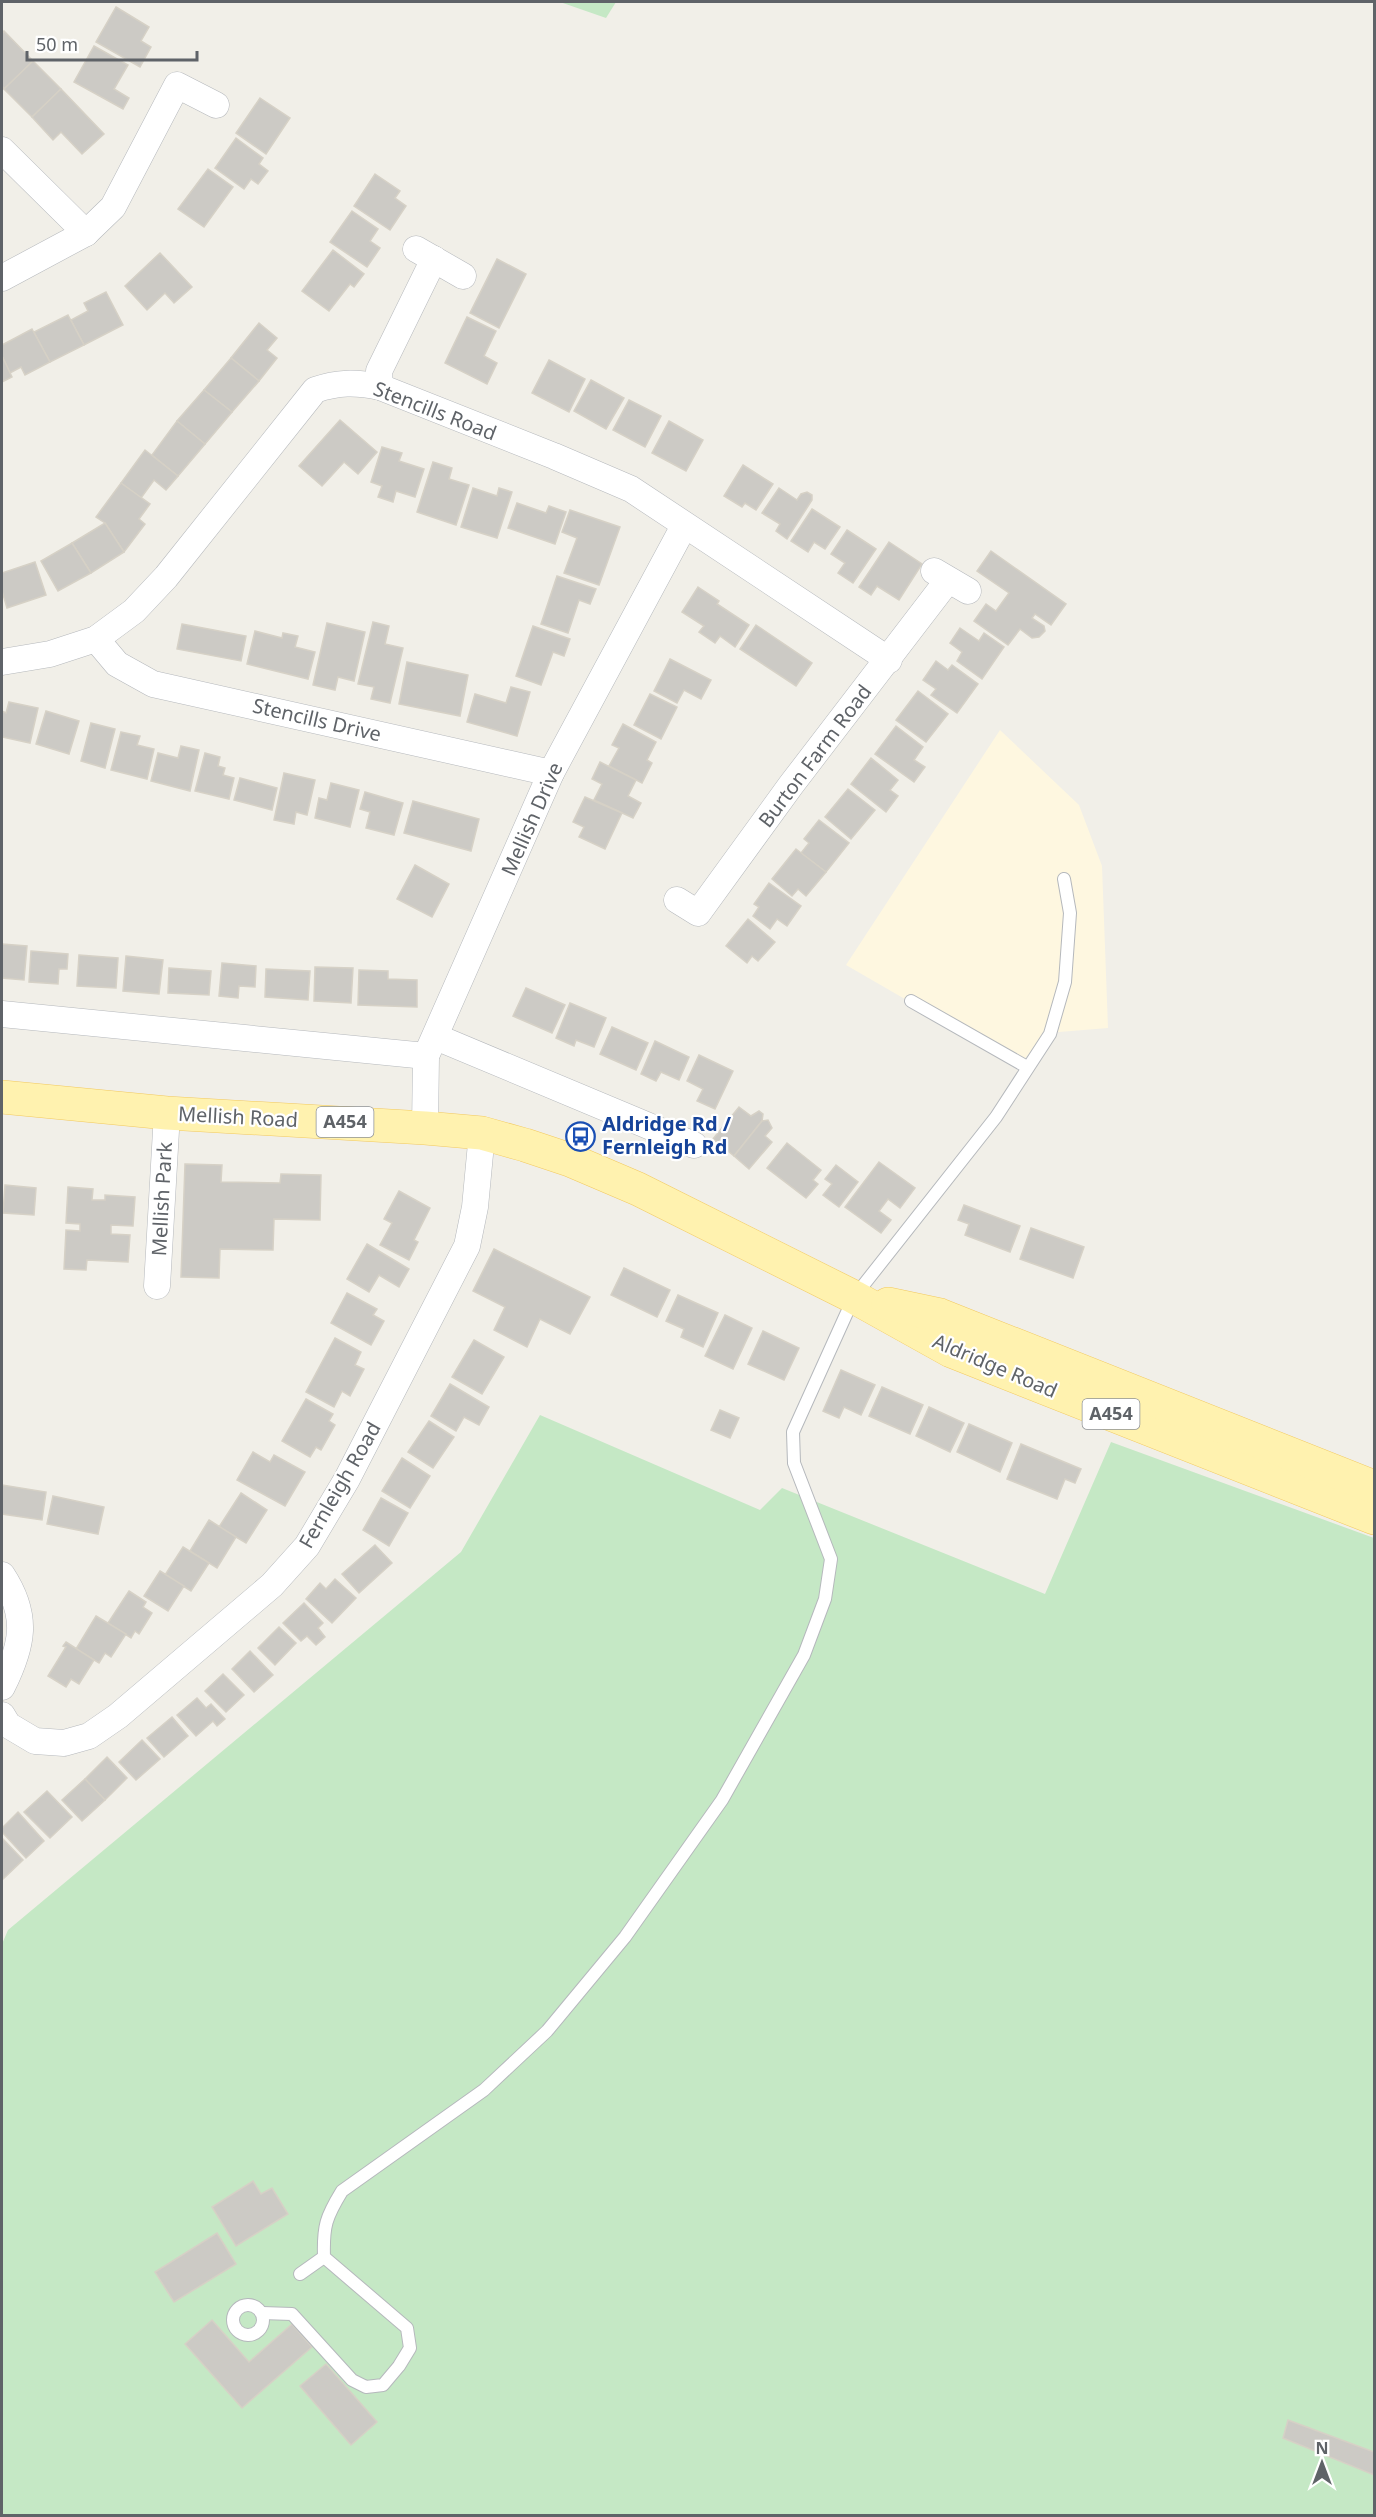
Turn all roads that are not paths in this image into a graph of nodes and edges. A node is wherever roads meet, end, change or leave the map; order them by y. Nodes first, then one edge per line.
1 (216, 105) dead end
2 (2, 150) edge
3 (86, 233) junction
4 (463, 276) dead end
5 (2, 278) edge
6 (380, 387) junction
7 (684, 526) junction
8 (950, 581) dead end
9 (96, 639) junction
10 (889, 660) junction
11 (2, 662) edge
12 (551, 773) junction
13 (1064, 879) dead end
14 (677, 900) dead end
15 (911, 1001) dead end
16 (2, 1014) edge
17 (431, 1046) junction
18 (1027, 1067) junction
19 (2, 1097) edge
20 (167, 1113) junction
21 (425, 1128) junction
22 (482, 1133) junction
23 (694, 1145) dead end
24 (676, 1208) joint
25 (157, 1286) dead end
26 (854, 1297) junction
27 (1374, 1487) edge
28 (1374, 1518) edge
29 (2, 1575) edge
30 (2, 1687) edge
31 (2, 1715) edge
32 (324, 2257) junction
33 (300, 2274) dead end
34 (262, 2313) dead end

1 - 3 street
2 - 3 street
3 - 5 street
4 - 6 street
6 - 7 street, Stencills Road
6 - 9 street, Stencills Road
7 - 10 street, Stencills Road
7 - 12 street, Mellish Drive
8 - 10 street, Burton Farm Road
9 - 11 street, Stencills Road
9 - 12 street, Stencills Drive
10 - 14 street, Burton Farm Road
12 - 17 street, Mellish Drive
13 - 18 lane
15 - 18 lane
16 - 17 street
17 - 21 street, Mellish Drive
17 - 23 street
18 - 26 lane
19 - 20 main road, Mellish Road / A454
20 - 21 main road, Mellish Road / A454
20 - 25 street, Mellish Park
21 - 22 main road, Mellish Road / A454
22 - 24 main road, Mellish Road / A454
22 - 31 street, Fernleigh Road
24 - 26 main road, Aldridge Road / A454
26 - 27 main road, Aldridge Road / A454
26 - 28 main road, Aldridge Road / A454
26 - 32 lane
29 - 30 street
32 - 33 lane
32 - 34 lane

